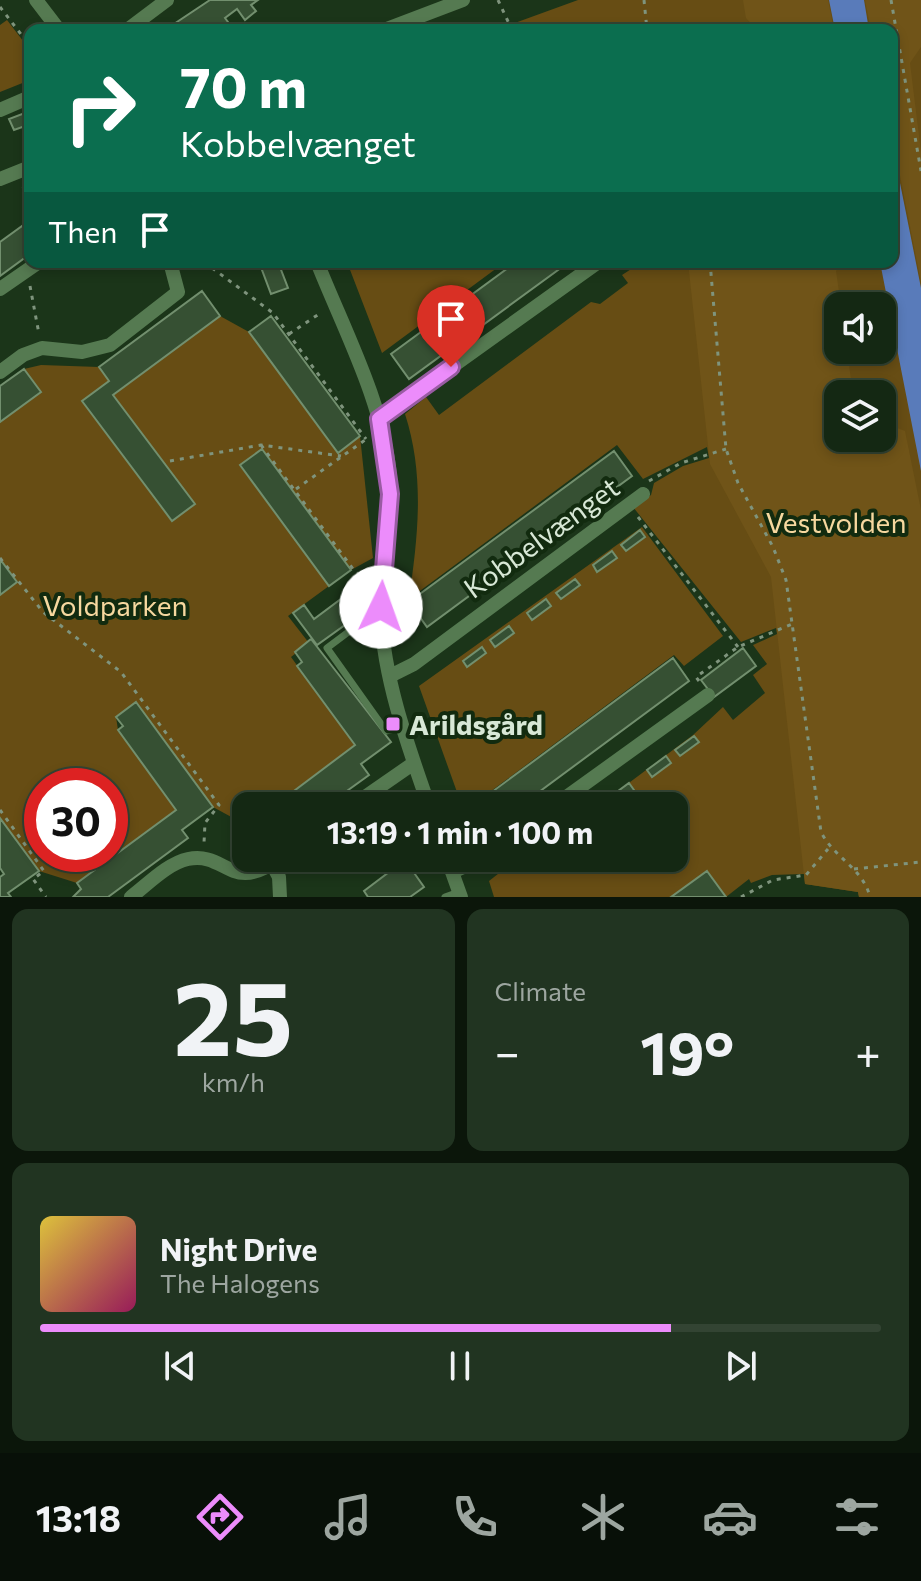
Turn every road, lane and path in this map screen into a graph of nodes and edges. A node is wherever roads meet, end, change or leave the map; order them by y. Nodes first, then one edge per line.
1 (36, 0) edge
2 (167, 0) edge
3 (463, 0) edge
4 (498, 0) edge
5 (644, 0) edge
6 (891, 0) edge
7 (0, 7) edge
8 (54, 24) edge
9 (135, 24) edge
10 (400, 24) edge
11 (509, 24) edge
12 (646, 24) edge
13 (895, 24) edge
14 (24, 38) edge
15 (898, 40) edge
16 (24, 100) edge
17 (0, 110) edge
18 (24, 169) edge
19 (921, 171) edge
20 (0, 179) edge
21 (30, 268) edge
22 (172, 268) edge
23 (212, 268) edge
24 (319, 268) edge
25 (590, 268) edge
26 (711, 268) edge
27 (24, 272) junction
28 (0, 289) edge
29 (335, 306) junction
30 (289, 334) junction
31 (42, 348) junction
32 (0, 372) edge
33 (380, 424) junction
34 (366, 439) junction
35 (261, 445) junction
36 (726, 449) junction
37 (341, 456) junction
38 (170, 461) dead end
39 (294, 490) junction
40 (643, 494) joint
41 (629, 505) junction
42 (0, 558) edge
43 (381, 580) junction
44 (381, 607) junction
45 (792, 624) junction
46 (738, 647) junction
47 (390, 676) junction
48 (708, 695) joint
49 (404, 727) junction
50 (414, 763) junction
51 (372, 792) edge
52 (424, 792) edge
53 (573, 792) edge
54 (0, 810) edge
55 (829, 848) junction
56 (203, 859) junction
57 (921, 862) edge
58 (854, 869) junction
59 (232, 872) edge
60 (232, 872) edge
61 (256, 872) edge
62 (278, 872) edge
63 (451, 872) edge
64 (750, 889) junction
65 (455, 895) edge
66 (46, 897) edge
67 (131, 897) edge
68 (280, 897) edge
69 (741, 897) edge
70 (753, 897) edge
71 (870, 897) edge

1 - 8 street
2 - 9 street
3 - 10 street
4 - 11 path
5 - 12 path
6 - 13 path
7 - 14 path
15 - 19 path
16 - 17 street
18 - 20 street
21 - 27 street
22 - 31 street
23 - 30 path
24 - 29 street
25 - 33 street
26 - 36 path
27 - 28 street
27 - 31 path
29 - 30 path
29 - 33 street
30 - 34 path
31 - 32 street
33 - 34 path
33 - 43 street
34 - 37 path
35 - 37 path
35 - 38 path
35 - 39 path
36 - 40 path
36 - 45 path
37 - 39 path
39 - 43 path
40 - 41 street, Kobbelvænget
41 - 46 path
41 - 47 street, Kobbelvænget
42 - 56 path
43 - 44 street
44 - 47 street
44 - 49 lane
45 - 46 path
45 - 55 path
46 - 48 path
47 - 49 street
48 - 53 street
49 - 50 street
50 - 51 street
50 - 52 street
54 - 66 path
55 - 58 path
55 - 64 path
56 - 60 street
56 - 67 street
57 - 58 path
58 - 71 path
59 - 61 street
62 - 68 street
63 - 65 street
64 - 69 path
64 - 70 path

